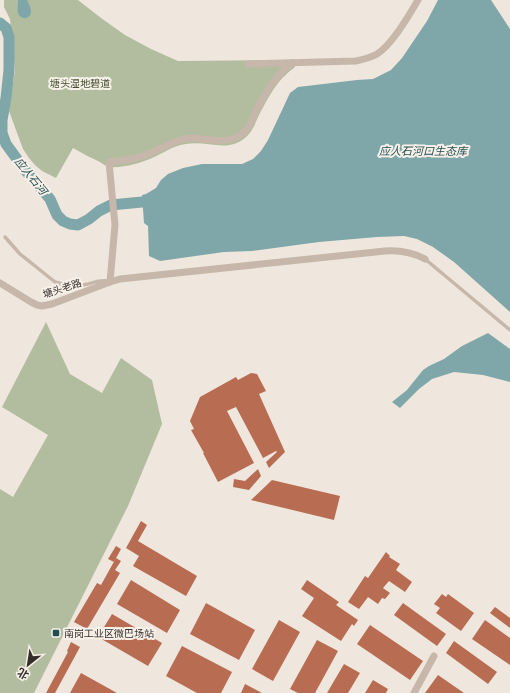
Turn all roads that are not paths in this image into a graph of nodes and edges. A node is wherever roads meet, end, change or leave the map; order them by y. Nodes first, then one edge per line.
1 (418, 0) edge
2 (292, 63) junction
3 (248, 64) dead end
4 (5, 237) dead end
5 (425, 259) joint
6 (110, 282) junction
7 (0, 283) edge
8 (510, 330) edge
9 (434, 656) dead end
10 (414, 693) edge

1 - 2 street
2 - 3 street
2 - 6 street
4 - 6 lane
5 - 6 street, 塘头老路
5 - 8 lane
6 - 7 street, 塘头老路
9 - 10 street

